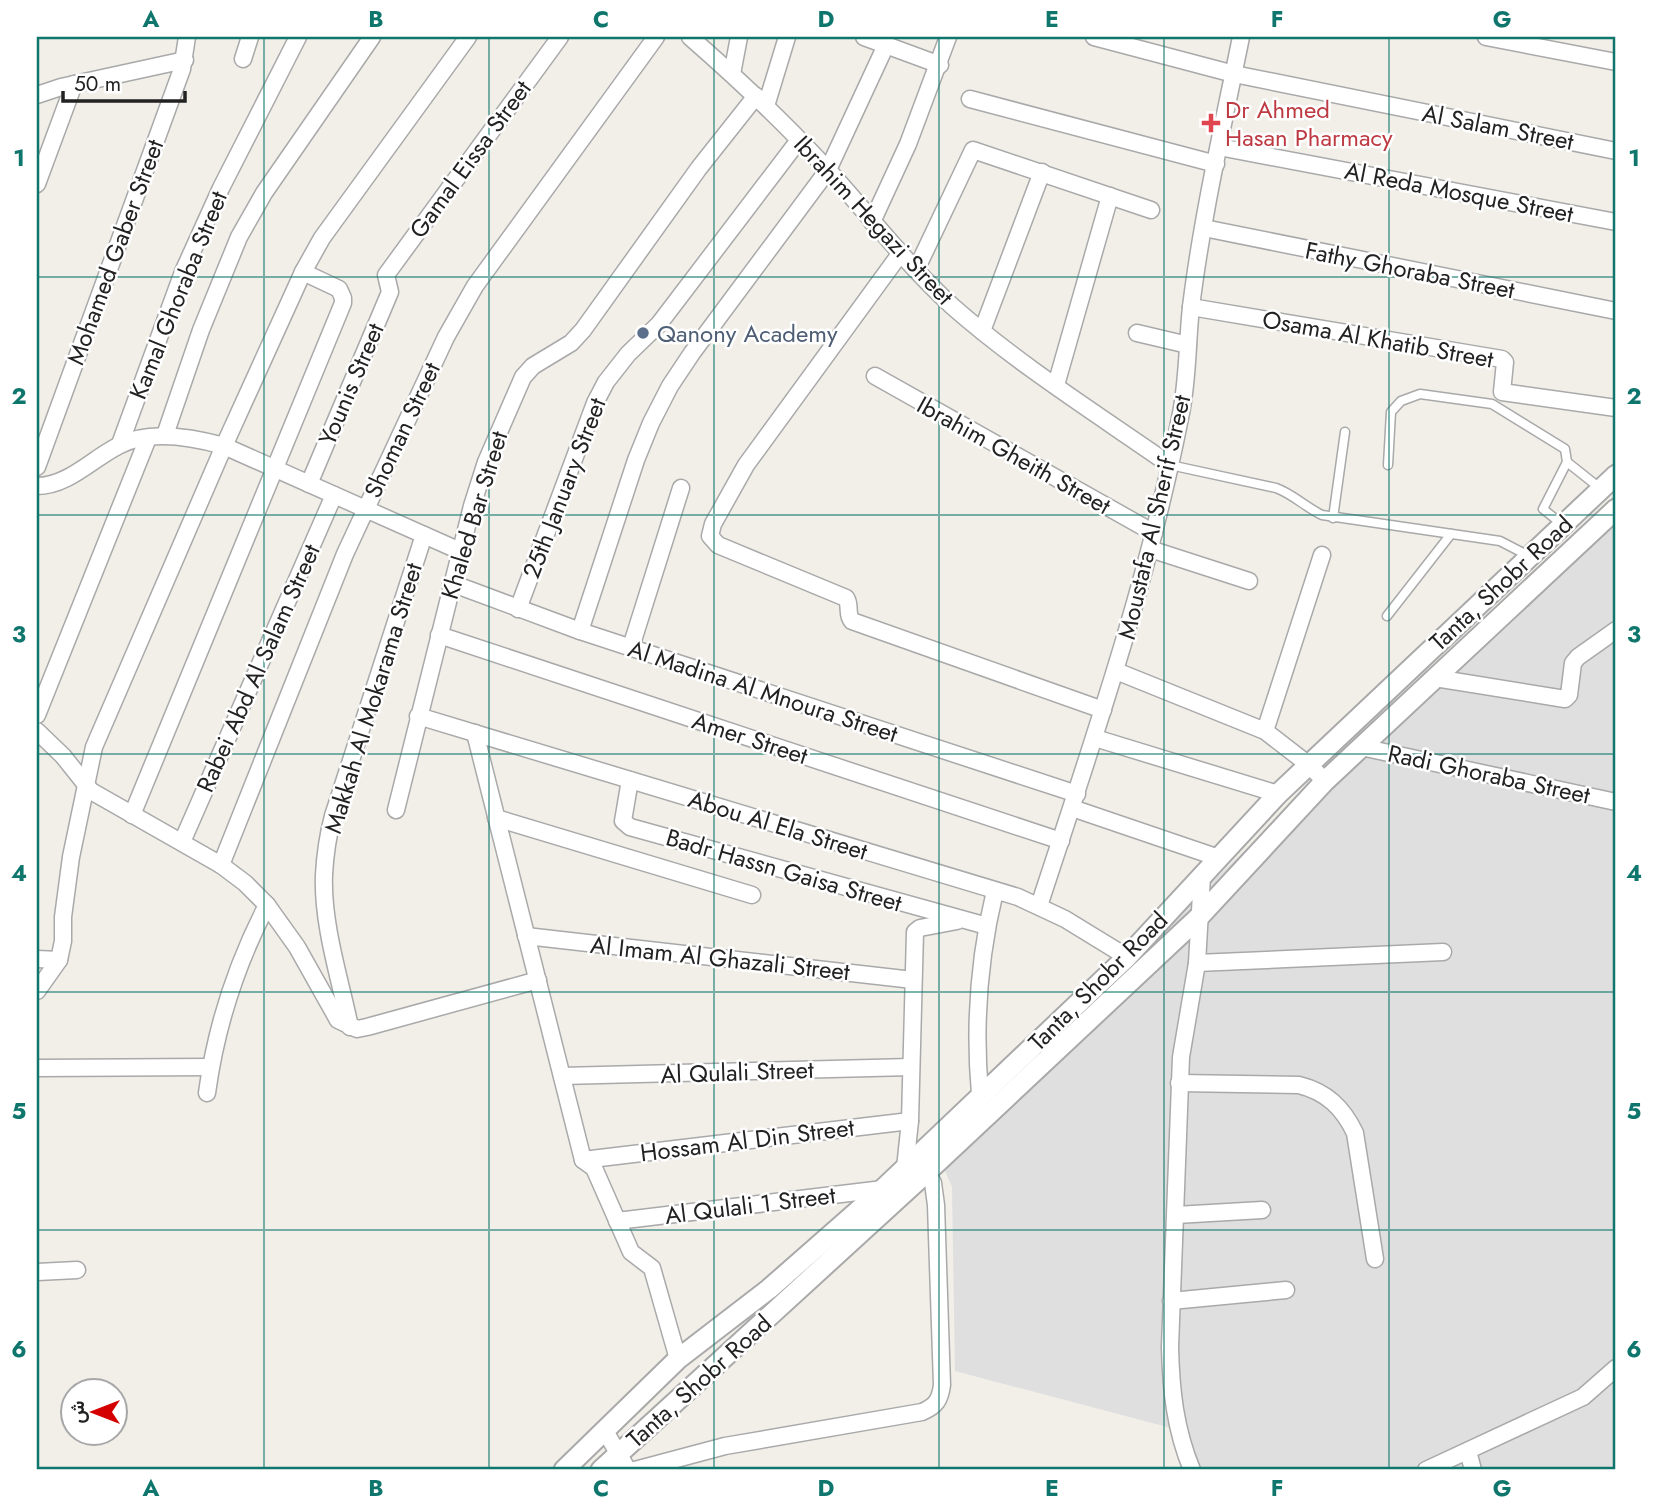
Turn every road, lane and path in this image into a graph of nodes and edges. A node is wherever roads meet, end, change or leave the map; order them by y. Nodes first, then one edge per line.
1 (187, 37) edge
2 (250, 37) edge
3 (298, 37) edge
4 (372, 37) edge
5 (468, 37) edge
6 (560, 37) edge
7 (656, 37) edge
8 (690, 37) edge
9 (738, 37) edge
10 (787, 37) edge
11 (864, 37) edge
12 (948, 37) edge
13 (1094, 37) edge
14 (1241, 37) edge
15 (1486, 37) edge
16 (886, 45) junction
17 (243, 59) dead end
18 (185, 60) junction
19 (1616, 62) edge
20 (940, 65) junction
21 (732, 74) junction
22 (1234, 74) junction
23 (74, 84) junction
24 (37, 95) edge
25 (970, 99) dead end
26 (761, 101) junction
27 (799, 140) junction
28 (1219, 147) junction
29 (1616, 151) edge
30 (1216, 164) junction
31 (828, 170) junction
32 (1042, 172) junction
33 (37, 184) edge
34 (1110, 196) junction
35 (1151, 210) dead end
36 (872, 222) junction
37 (1616, 222) edge
38 (1204, 228) junction
39 (900, 254) junction
40 (916, 270) junction
41 (303, 272) junction
42 (387, 284) joint
43 (1191, 307) junction
44 (1616, 311) edge
45 (982, 331) junction
46 (1137, 334) dead end
47 (1188, 345) junction
48 (875, 376) dead end
49 (1056, 385) junction
50 (1616, 408) edge
51 (1345, 432) dead end
52 (156, 437) junction
53 (120, 444) junction
54 (223, 446) junction
55 (1567, 462) junction
56 (1170, 465) junction
57 (1388, 465) dead end
58 (37, 467) edge
59 (275, 468) junction
60 (1611, 481) edge
61 (309, 484) junction
62 (681, 488) dead end
63 (38, 489) edge
64 (334, 495) junction
65 (365, 509) junction
66 (1615, 511) edge
67 (1333, 518) junction
68 (1563, 524) junction
69 (1451, 534) junction
70 (424, 535) junction
71 (1152, 541) junction
72 (460, 551) junction
73 (1322, 555) dead end
74 (1529, 556) junction
75 (1249, 581) dead end
76 (451, 583) junction
77 (518, 609) junction
78 (1387, 616) dead end
79 (1616, 630) edge
80 (580, 631) junction
81 (439, 635) junction
82 (631, 647) junction
83 (1116, 671) junction
84 (1435, 678) junction
85 (1103, 710) junction
86 (37, 716) edge
87 (418, 716) junction
88 (37, 731) edge
89 (1265, 731) junction
90 (475, 733) junction
91 (1095, 738) junction
92 (1361, 747) junction
93 (1309, 765) junction
94 (630, 780) junction
95 (1325, 781) junction
96 (85, 785) junction
97 (1278, 794) junction
98 (1074, 801) junction
99 (1616, 802) edge
100 (396, 810) dead end
101 (132, 815) junction
102 (496, 818) junction
103 (1061, 841) junction
104 (182, 842) junction
105 (1219, 858) junction
106 (221, 865) junction
107 (1202, 876) junction
108 (995, 891) junction
109 (752, 895) dead end
110 (267, 905) junction
111 (1039, 906) junction
112 (1199, 917) junction
113 (961, 920) junction
114 (987, 926) junction
115 (526, 936) junction
116 (1443, 952) dead end
117 (1127, 957) junction
118 (37, 959) edge
119 (59, 960) junction
120 (1197, 963) junction
121 (538, 980) junction
122 (913, 980) junction
123 (37, 991) edge
124 (350, 1027) junction
125 (210, 1066) junction
126 (911, 1067) junction
127 (37, 1068) edge
128 (562, 1076) junction
129 (1179, 1083) junction
130 (207, 1093) dead end
131 (980, 1094) junction
132 (910, 1121) junction
133 (583, 1160) junction
134 (917, 1165) junction
135 (883, 1189) junction
136 (1262, 1210) dead end
137 (1177, 1215) junction
138 (617, 1221) junction
139 (1375, 1259) dead end
140 (77, 1270) dead end
141 (37, 1272) edge
142 (1286, 1290) dead end
143 (1171, 1301) junction
144 (678, 1359) junction
145 (1616, 1367) edge
146 (605, 1431) junction
147 (1468, 1451) junction
148 (623, 1462) edge
149 (564, 1470) edge
150 (601, 1470) edge
151 (635, 1470) edge
152 (1192, 1470) edge
153 (1426, 1470) edge
154 (1473, 1470) edge

1 - 18 street, Mohamed Gaber Street
2 - 17 street
3 - 53 street, Kamal Ghoraba Street
4 - 52 street
5 - 41 street
6 - 42 street, Gamal Eissa Street
7 - 65 street, Shoman Street
8 - 21 street, Ibrahim Hegazi Street
9 - 21 street
10 - 26 street
11 - 16 street
12 - 20 street
13 - 22 street, Al Salam Street
14 - 22 street, Moustafa Al Sherif Street
15 - 19 street
16 - 20 street
16 - 31 street
18 - 23 street
18 - 58 street, Mohamed Gaber Street
20 - 36 street
21 - 26 street, Ibrahim Hegazi Street
22 - 28 street, Moustafa Al Sherif Street
22 - 29 street, Al Salam Street
23 - 24 street
23 - 33 street
25 - 30 street
26 - 27 street, Ibrahim Hegazi Street
26 - 72 street, Khaled Bar Street
27 - 31 street, Ibrahim Hegazi Street
27 - 77 street, 25th January Street
28 - 30 street, Moustafa Al Sherif Street
28 - 37 street, Al Reda Mosque Street
30 - 38 street, Moustafa Al Sherif Street
31 - 36 street, Ibrahim Hegazi Street
31 - 80 street
32 - 34 street
32 - 40 street
32 - 45 street
34 - 35 street
34 - 49 street
36 - 39 street, Ibrahim Hegazi Street
38 - 43 street, Moustafa Al Sherif Street
38 - 44 street, Fathy Ghoraba Street
39 - 40 street, Ibrahim Hegazi Street
39 - 85 street
40 - 45 street, Ibrahim Hegazi Street
41 - 54 street
41 - 59 street
42 - 61 street, Younis Street
43 - 47 street, Moustafa Al Sherif Street
43 - 50 street, Osama Al Khatib Street
45 - 49 street, Ibrahim Hegazi Street
46 - 47 street
47 - 56 street, Moustafa Al Sherif Street
48 - 71 street, Ibrahim Gheith Street
49 - 56 street, Ibrahim Hegazi Street
51 - 67 lane
52 - 53 street
52 - 54 street
52 - 86 street
53 - 63 street
54 - 59 street
54 - 96 street
55 - 57 lane
55 - 60 lane
55 - 68 lane
56 - 67 lane
56 - 71 street, Moustafa Al Sherif Street
59 - 61 street
59 - 101 street
60 - 68 street, Tanta, Shobr Road
61 - 64 street
62 - 82 street
64 - 65 street
64 - 104 street, Rabei Abd Al Salam Street
65 - 70 street
65 - 106 street, Shoman Street
66 - 84 street, Tanta, Shobr Road
67 - 69 lane
68 - 74 street, Tanta, Shobr Road
69 - 74 lane
69 - 78 lane
70 - 72 street
70 - 124 street, Makkah Al Mokarama Street
71 - 75 street, Ibrahim Gheith Street
71 - 83 street, Moustafa Al Sherif Street
72 - 76 street, Khaled Bar Street
73 - 89 street
74 - 93 street, Tanta, Shobr Road
76 - 77 street, Al Madina Al Mnoura Street
76 - 81 street, Khaled Bar Street
77 - 80 street, Al Madina Al Mnoura Street
79 - 84 street
80 - 82 street, Al Madina Al Mnoura Street
81 - 87 street, Khaled Bar Street
81 - 103 street, Amer Street
82 - 98 street, Al Madina Al Mnoura Street
83 - 85 street, Moustafa Al Sherif Street
83 - 89 street
84 - 92 street, Tanta, Shobr Road
85 - 91 street, Moustafa Al Sherif Street
87 - 90 street, Abou Al Ela Street
87 - 100 street, Khaled Bar Street
88 - 96 street
89 - 93 street
90 - 94 street, Abou Al Ela Street
90 - 102 street
91 - 97 street
91 - 98 street, Moustafa Al Sherif Street
92 - 95 street, Tanta, Shobr Road
92 - 99 street, Radi Ghoraba Street
93 - 95 street
93 - 97 street, Tanta, Shobr Road
94 - 108 street, Abou Al Ela Street
94 - 113 street, Badr Hassn Gaisa Street
95 - 112 street, Tanta, Shobr Road
96 - 101 street
96 - 119 street
97 - 105 street, Tanta, Shobr Road
98 - 103 street, Moustafa Al Sherif Street
98 - 105 street, Al Madina Al Mnoura Street
101 - 104 street
102 - 109 street
102 - 115 street
103 - 111 street, Moustafa Al Sherif Street
104 - 106 street
105 - 107 street, Tanta, Shobr Road
106 - 110 street
107 - 112 street
107 - 117 street, Tanta, Shobr Road
108 - 111 street, Abou Al Ela Street
108 - 114 street
110 - 124 street
110 - 125 street
111 - 117 street, Abou Al Ela Street
112 - 120 street
112 - 134 street, Tanta, Shobr Road
113 - 114 street, Badr Hassn Gaisa Street
113 - 122 street
114 - 131 street
115 - 121 street
115 - 122 street, Al Imam Al Ghazali Street
116 - 120 street
117 - 131 street, Tanta, Shobr Road
118 - 119 street
119 - 123 street
120 - 129 street
121 - 124 street
121 - 128 street
122 - 126 street
125 - 127 street
125 - 130 street
126 - 128 street, Al Qulali Street
126 - 132 street
128 - 133 street
129 - 137 street
129 - 139 street
131 - 134 street, Tanta, Shobr Road
132 - 133 street, Hossam Al Din Street
132 - 134 street
133 - 138 street
134 - 135 street, Tanta, Shobr Road
134 - 148 street, Tanta, Shobr Road
134 - 151 street
135 - 138 street, Al Qulali 1 Street
135 - 144 street, Tanta, Shobr Road
136 - 137 street
137 - 143 street
138 - 144 street
140 - 141 street
142 - 143 street
143 - 152 street
144 - 146 street, Tanta, Shobr Road
145 - 147 street
146 - 148 street
146 - 149 street, Tanta, Shobr Road
147 - 153 street
147 - 154 street
148 - 150 street, Tanta, Shobr Road

